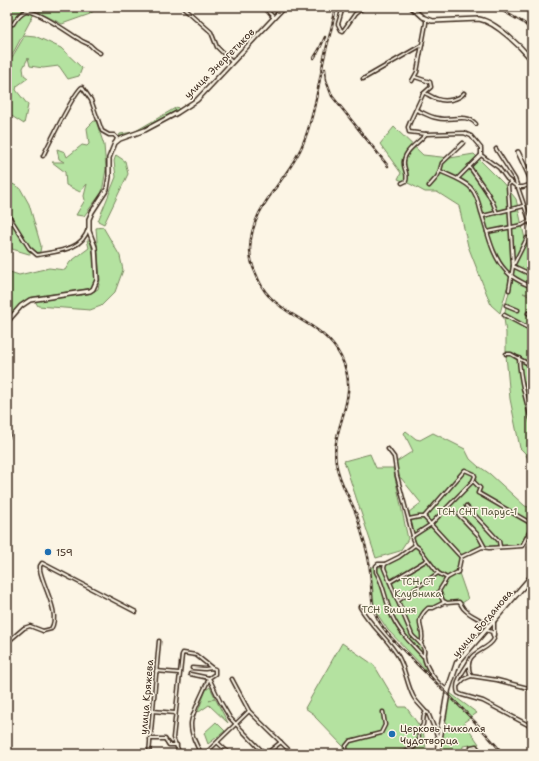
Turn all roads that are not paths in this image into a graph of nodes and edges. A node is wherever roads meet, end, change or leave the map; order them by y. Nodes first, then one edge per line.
1 (27, 7) edge
2 (183, 7) edge
3 (264, 7) edge
4 (284, 7) edge
5 (343, 7) edge
6 (364, 7) edge
7 (411, 7) edge
8 (29, 11) junction
9 (274, 18) junction
10 (426, 19) junction
11 (7, 24) edge
12 (422, 45) junction
13 (100, 53) dead end
14 (532, 60) edge
15 (232, 62) junction
16 (415, 77) junction
17 (363, 79) dead end
18 (412, 81) dead end
19 (425, 93) junction
20 (464, 93) dead end
21 (416, 110) junction
22 (476, 124) dead end
23 (426, 134) junction
24 (116, 139) junction
25 (463, 143) dead end
26 (496, 149) dead end
27 (518, 152) dead end
28 (481, 154) junction
29 (43, 156) dead end
30 (469, 166) junction
31 (440, 171) junction
32 (457, 178) junction
33 (402, 182) dead end
34 (511, 182) junction
35 (532, 183) edge
36 (429, 186) dead end
37 (517, 186) junction
38 (524, 206) junction
39 (509, 210) junction
40 (7, 213) edge
41 (496, 213) junction
42 (483, 216) junction
43 (530, 221) junction
44 (88, 226) junction
45 (510, 228) junction
46 (532, 228) edge
47 (487, 232) junction
48 (527, 238) dead end
49 (84, 240) junction
50 (92, 240) junction
51 (513, 266) junction
52 (532, 270) edge
53 (531, 274) edge
54 (512, 277) junction
55 (532, 288) edge
56 (510, 290) dead end
57 (506, 305) dead end
58 (518, 310) dead end
59 (528, 313) dead end
60 (504, 315) dead end
61 (532, 315) edge
62 (7, 322) edge
63 (532, 330) edge
64 (506, 354) dead end
65 (519, 358) junction
66 (532, 366) edge
67 (532, 422) edge
68 (7, 433) edge
69 (7, 437) edge
70 (388, 449) dead end
71 (473, 481) junction
72 (466, 506) dead end
73 (458, 514) dead end
74 (424, 517) junction
75 (409, 519) junction
76 (430, 525) junction
77 (532, 526) edge
78 (413, 536) junction
79 (415, 545) junction
80 (484, 546) junction
81 (500, 547) junction
82 (461, 557) junction
83 (428, 560) junction
84 (385, 564) junction
85 (438, 573) junction
86 (532, 576) edge
87 (447, 578) junction
88 (390, 582) junction
89 (398, 600) junction
90 (445, 602) junction
91 (360, 607) dead end
92 (136, 612) dead end
93 (494, 621) junction
94 (488, 628) junction
95 (494, 636) junction
96 (7, 641) edge
97 (159, 641) dead end
98 (421, 643) junction
99 (424, 656) junction
100 (470, 661) junction
101 (192, 668) dead end
102 (212, 668) junction
103 (156, 671) junction
104 (180, 673) junction
105 (190, 674) dead end
106 (471, 676) junction
107 (210, 678) junction
108 (232, 679) dead end
109 (457, 686) junction
110 (532, 689) edge
111 (448, 690) junction
112 (152, 711) junction
113 (249, 711) junction
114 (383, 712) dead end
115 (426, 712) junction
116 (175, 713) junction
117 (236, 725) junction
118 (532, 727) edge
119 (150, 739) junction
120 (439, 741) junction
121 (217, 742) junction
122 (281, 742) junction
123 (177, 745) junction
124 (149, 754) edge
125 (180, 754) edge
126 (202, 754) edge
127 (205, 754) edge
128 (230, 754) edge
129 (266, 754) edge
130 (293, 754) edge
131 (350, 754) edge
132 (394, 754) edge
133 (437, 754) edge
134 (471, 754) edge
135 (480, 754) edge

1 - 8 street
2 - 15 street
3 - 9 street
4 - 9 main road, улица Энергетиков
5 - 6 street
7 - 10 main road
8 - 11 street
8 - 13 street
9 - 15 main road, улица Энергетиков
10 - 12 street
10 - 14 main road
12 - 16 street
12 - 17 street
15 - 24 main road, улица Энергетиков
16 - 18 street
16 - 19 street
19 - 20 street
19 - 21 street
21 - 22 street
21 - 23 street
23 - 28 street
23 - 33 street
24 - 29 street
24 - 44 main road
25 - 31 street
26 - 37 street
27 - 35 main road
28 - 30 street
28 - 34 street
30 - 32 street
30 - 41 street
31 - 32 street
31 - 36 street
32 - 42 street
34 - 37 street
34 - 39 street
35 - 37 street
37 - 38 street
38 - 39 street
38 - 43 street
39 - 41 street
39 - 45 street
40 - 49 street
41 - 42 street
42 - 47 street
43 - 45 street
43 - 46 street
44 - 49 street
44 - 50 main road
45 - 47 street
45 - 51 street
47 - 54 street
48 - 51 street
49 - 50 street
50 - 62 main road
51 - 53 street
51 - 54 street
52 - 53 street
54 - 55 street
54 - 56 street
57 - 58 street
59 - 61 street
60 - 63 street
64 - 65 street
65 - 66 street
65 - 67 street
68 - 69 main road
70 - 75 street
71 - 74 street
71 - 76 street
71 - 77 street
72 - 81 street
73 - 80 street
74 - 75 street
74 - 76 street
75 - 78 street
76 - 78 street
76 - 82 street
77 - 81 street
78 - 79 street
79 - 83 street
79 - 84 street
80 - 81 street
80 - 82 street
82 - 87 street
83 - 85 street
83 - 88 street
84 - 88 street
84 - 99 street
85 - 87 street
85 - 89 street
86 - 93 main road, улица Богданова
87 - 90 street
88 - 89 street
89 - 98 street
90 - 94 street
90 - 98 street
91 - 115 street
92 - 96 street
93 - 94 main road, улица Богданова
93 - 95 street
94 - 95 street
94 - 111 main road, улица Богданова
95 - 100 street
97 - 103 street, улица Кряжева
98 - 99 street
99 - 111 street
100 - 106 street
100 - 109 street
101 - 102 street
102 - 104 street
102 - 107 street
103 - 104 street
103 - 112 street, улица Кряжева
104 - 116 street
105 - 107 street
106 - 109 street
106 - 110 street
107 - 117 street
107 - 126 street
108 - 113 street
109 - 118 street
111 - 120 main road, улица Богданова
112 - 116 street
112 - 119 street, улица Кряжева
113 - 117 street
113 - 122 street
114 - 131 street
115 - 120 street
115 - 132 street
116 - 123 street
117 - 121 street
117 - 129 street
119 - 123 street
119 - 124 street, улица Кряжева
120 - 133 main road, улица Богданова
121 - 127 street
121 - 128 street
122 - 129 street
122 - 130 street
123 - 125 street
134 - 135 street

